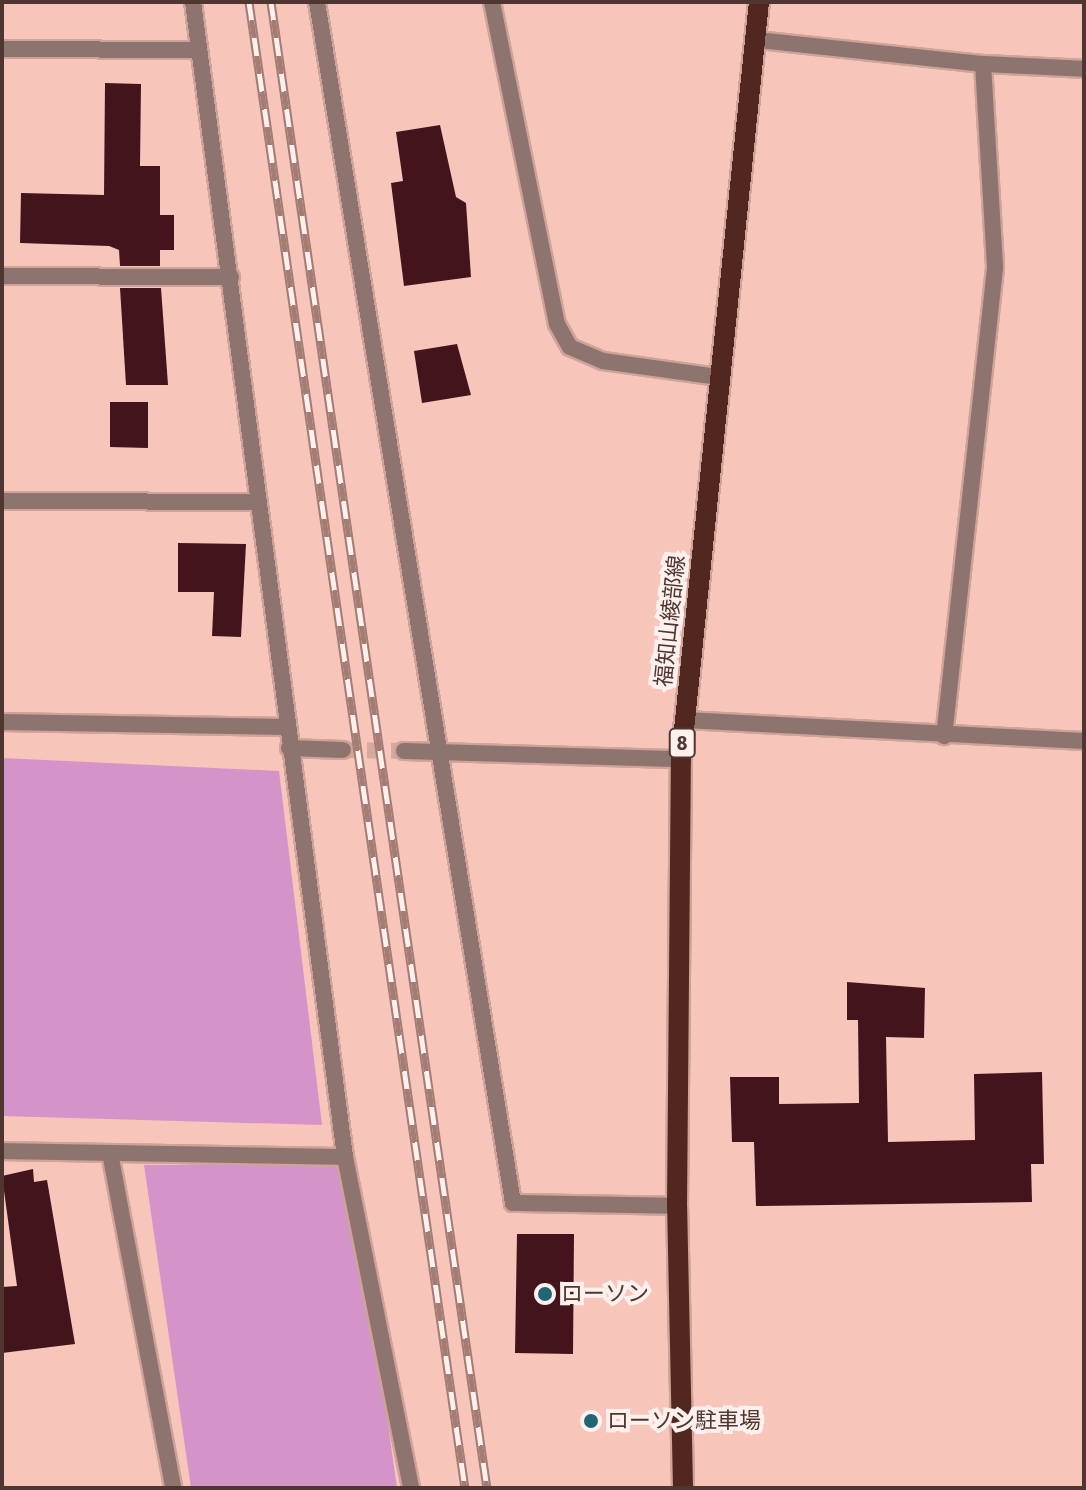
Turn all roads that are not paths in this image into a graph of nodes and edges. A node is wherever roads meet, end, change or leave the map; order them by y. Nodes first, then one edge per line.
1 (193, 2) edge
2 (317, 2) edge
3 (492, 2) edge
4 (759, 2) edge
5 (758, 40) junction
6 (2, 49) edge
7 (199, 50) junction
8 (983, 64) junction
9 (1084, 69) edge
10 (2, 276) edge
11 (231, 277) junction
12 (719, 377) junction
13 (2, 501) edge
14 (257, 502) junction
15 (684, 720) junction
16 (2, 722) edge
17 (287, 727) junction
18 (944, 736) junction
19 (1084, 741) edge
20 (289, 748) junction
21 (343, 750) tunnel mouth
22 (438, 750) junction
23 (404, 751) tunnel mouth
24 (681, 759) junction
25 (2, 1151) edge
26 (110, 1153) junction
27 (345, 1157) junction
28 (677, 1206) junction
29 (173, 1488) edge
30 (411, 1488) edge
31 (683, 1488) edge

1 - 7 street
2 - 22 street
3 - 12 street
4 - 5 main road, 福知山綾部線 / 8
5 - 8 street
5 - 12 main road, 福知山綾部線 / 8
6 - 7 street
7 - 11 street
8 - 9 street
8 - 18 street
10 - 11 street
11 - 14 street
12 - 15 main road, 福知山綾部線 / 8
13 - 14 street
14 - 17 street
15 - 18 street
15 - 24 main road, 福知山綾部線 / 8
16 - 17 street
17 - 20 street
18 - 19 street
20 - 21 street
20 - 27 street
22 - 23 street
22 - 24 street
22 - 28 street
24 - 28 main road, 福知山綾部線 / 8
25 - 26 street
26 - 27 street
26 - 29 street
27 - 30 street
28 - 31 main road, 福知山綾部線 / 8

